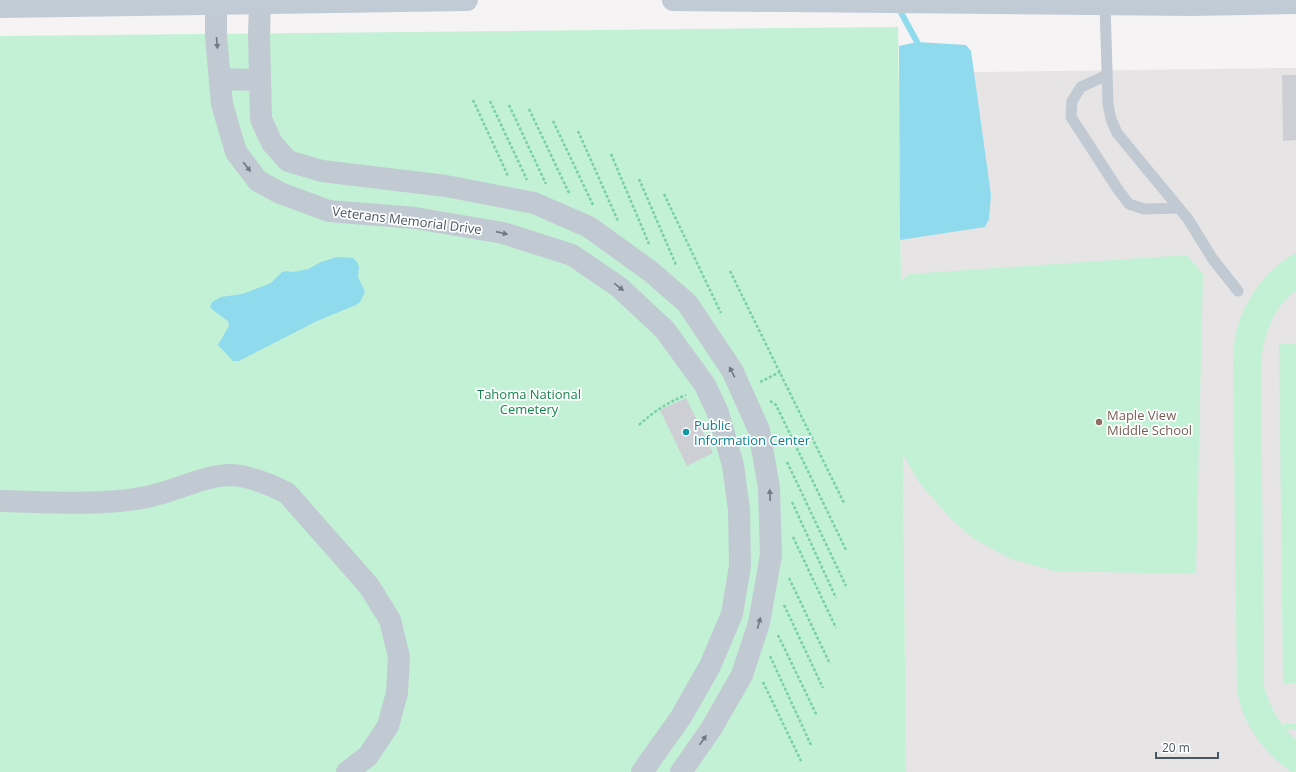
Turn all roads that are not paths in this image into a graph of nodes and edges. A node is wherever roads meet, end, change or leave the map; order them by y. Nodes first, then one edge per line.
1 (467, 0) edge
2 (673, 0) edge
3 (1191, 2) edge
4 (260, 3) junction
5 (1296, 3) edge
6 (216, 4) junction
7 (1106, 4) junction
8 (0, 7) edge
9 (1107, 75) junction
10 (220, 79) junction
11 (260, 80) junction
12 (417, 183) junction
13 (1179, 208) junction
14 (416, 218) junction
15 (1238, 291) dead end
16 (0, 501) edge
17 (347, 772) edge
18 (642, 772) edge
19 (681, 772) edge

1 - 4 main road
2 - 7 main road
3 - 5 main road
3 - 7 main road
4 - 6 main road
4 - 11 street
6 - 8 main road
6 -> 10 street, Veterans Memorial Drive
7 - 9 lane
9 - 13 lane
9 - 13 lane
10 - 11 street
10 -> 14 street, Veterans Memorial Drive
11 - 12 street
12 - 14 street
19 -> 12 street
13 - 15 lane
14 -> 18 street, Veterans Memorial Drive
16 - 17 street

